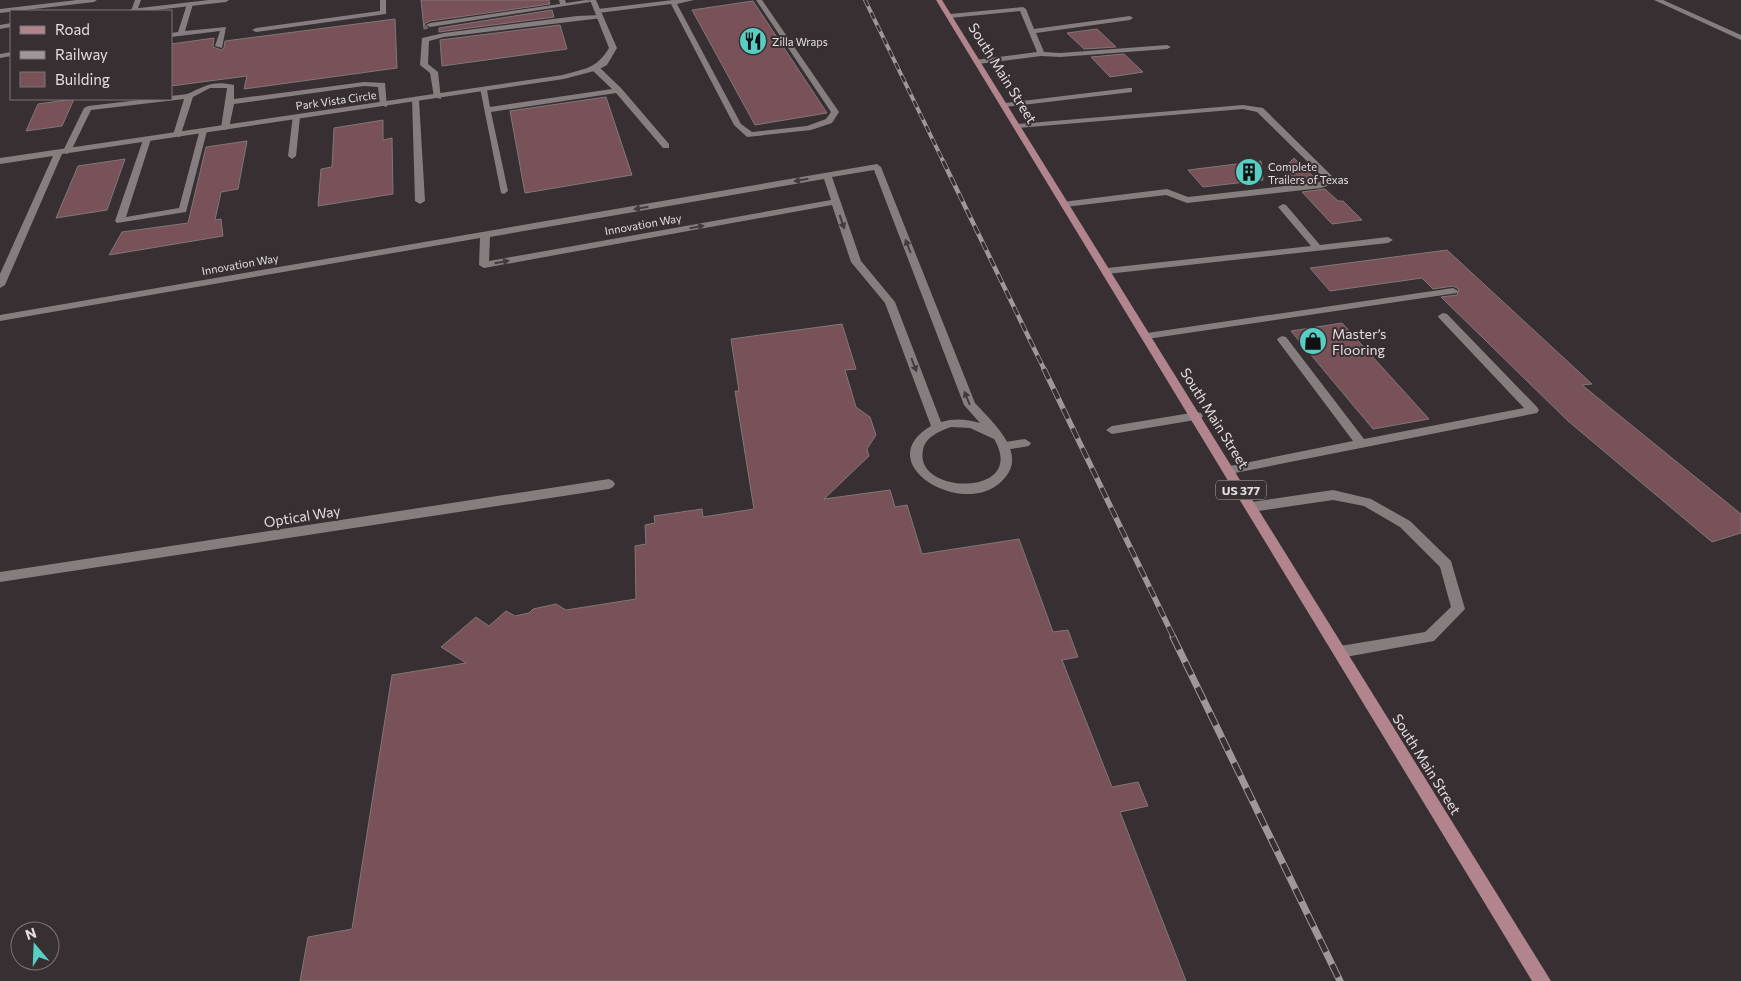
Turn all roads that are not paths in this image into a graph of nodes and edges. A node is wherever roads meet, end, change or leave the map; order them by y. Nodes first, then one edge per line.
1 (94, 0) edge
2 (226, 0) edge
3 (383, 0) edge
4 (594, 0) edge
5 (691, 0) edge
6 (759, 0) edge
7 (939, 0) edge
8 (1014, 0) edge
9 (1657, 0) edge
10 (673, 2) junction
11 (563, 3) edge
12 (190, 4) junction
13 (1023, 9) junction
14 (140, 10) edge
15 (0, 11) edge
16 (599, 14) junction
17 (950, 16) junction
18 (1130, 18) dead end
19 (430, 25) dead end
20 (256, 30) dead end
21 (1032, 31) junction
22 (181, 34) junction
23 (172, 35) edge
24 (1741, 38) edge
25 (219, 46) dead end
26 (1167, 47) dead end
27 (1041, 54) junction
28 (978, 62) junction
29 (595, 68) junction
30 (483, 90) junction
31 (618, 90) junction
32 (1129, 90) dead end
33 (188, 96) junction
34 (438, 97) junction
35 (172, 98) edge
36 (157, 100) edge
37 (415, 100) junction
38 (230, 102) junction
39 (384, 105) junction
40 (1005, 105) junction
41 (487, 110) junction
42 (296, 117) junction
43 (1018, 126) junction
44 (225, 128) junction
45 (203, 131) junction
46 (177, 135) junction
47 (147, 139) junction
48 (666, 146) dead end
49 (63, 151) junction
50 (292, 156) dead end
51 (0, 161) edge
52 (826, 176) junction
53 (504, 191) dead end
54 (420, 200) dead end
55 (836, 202) junction
56 (1065, 204) junction
57 (1284, 207) dead end
58 (485, 234) junction
59 (1388, 240) dead end
60 (1318, 248) junction
61 (1107, 271) junction
62 (0, 286) edge
63 (1453, 291) dead end
64 (1443, 316) dead end
65 (0, 318) edge
66 (1147, 336) junction
67 (1282, 339) dead end
68 (1197, 416) junction
69 (937, 427) junction
70 (1112, 430) dead end
71 (997, 436) junction
72 (1025, 443) dead end
73 (1361, 444) junction
74 (1005, 446) junction
75 (1230, 470) junction
76 (609, 484) dead end
77 (1252, 507) junction
78 (0, 578) edge
79 (1340, 652) junction
80 (1542, 981) edge

1 - 15 street
2 - 12 street
3 - 20 street
4 - 11 street
4 - 16 street
5 - 10 street
6 - 10 street
7 - 17 main road, South Main Street / US 377
8 - 13 street
9 - 24 street
10 - 16 street
11 - 19 street
12 - 14 street
12 - 22 street
13 - 17 street
13 - 21 street
16 - 29 street
16 - 34 street
17 - 28 main road, South Main Street / US 377
18 - 21 street
21 - 27 street
22 - 23 street
22 - 25 street
26 - 27 street
27 - 28 street
28 - 40 main road, South Main Street / US 377
29 - 30 street, Park Vista Circle
29 - 31 street
30 - 34 street, Park Vista Circle
30 - 41 street
31 - 41 street
31 - 48 street
32 - 40 street
33 - 35 street
33 - 38 street
33 - 46 street
34 - 37 street, Park Vista Circle
36 - 49 street
37 - 39 street, Park Vista Circle
37 - 54 street
38 - 39 street
38 - 44 street
39 - 42 street, Park Vista Circle
40 - 43 main road, South Main Street / US 377
41 - 53 street
42 - 44 street, Park Vista Circle
42 - 50 street
43 - 56 main road, South Main Street / US 377
43 - 56 street
44 - 45 street, Park Vista Circle
45 - 46 street, Park Vista Circle
45 - 47 street
46 - 47 street, Park Vista Circle
47 - 49 street, Park Vista Circle
49 - 51 street, Park Vista Circle
49 - 62 street
52 - 55 street
52 -> 58 street, Innovation Way
71 -> 52 street, Innovation Way
58 -> 55 street, Innovation Way
55 -> 69 street
56 - 61 main road, South Main Street / US 377
57 - 60 street
58 - 65 street, Innovation Way
59 - 60 street
60 - 61 street
61 - 66 main road, South Main Street / US 377
63 - 66 street
64 - 73 street
66 - 68 main road, South Main Street / US 377
67 - 73 street
68 - 70 street
68 - 75 main road, South Main Street / US 377
69 - 71 street
69 - 74 street
71 - 74 street
72 - 74 street
73 - 75 street
75 - 77 main road, South Main Street / US 377
76 - 78 street, Optical Way
77 - 79 main road, South Main Street / US 377
77 - 79 street
79 - 80 main road, South Main Street / US 377

